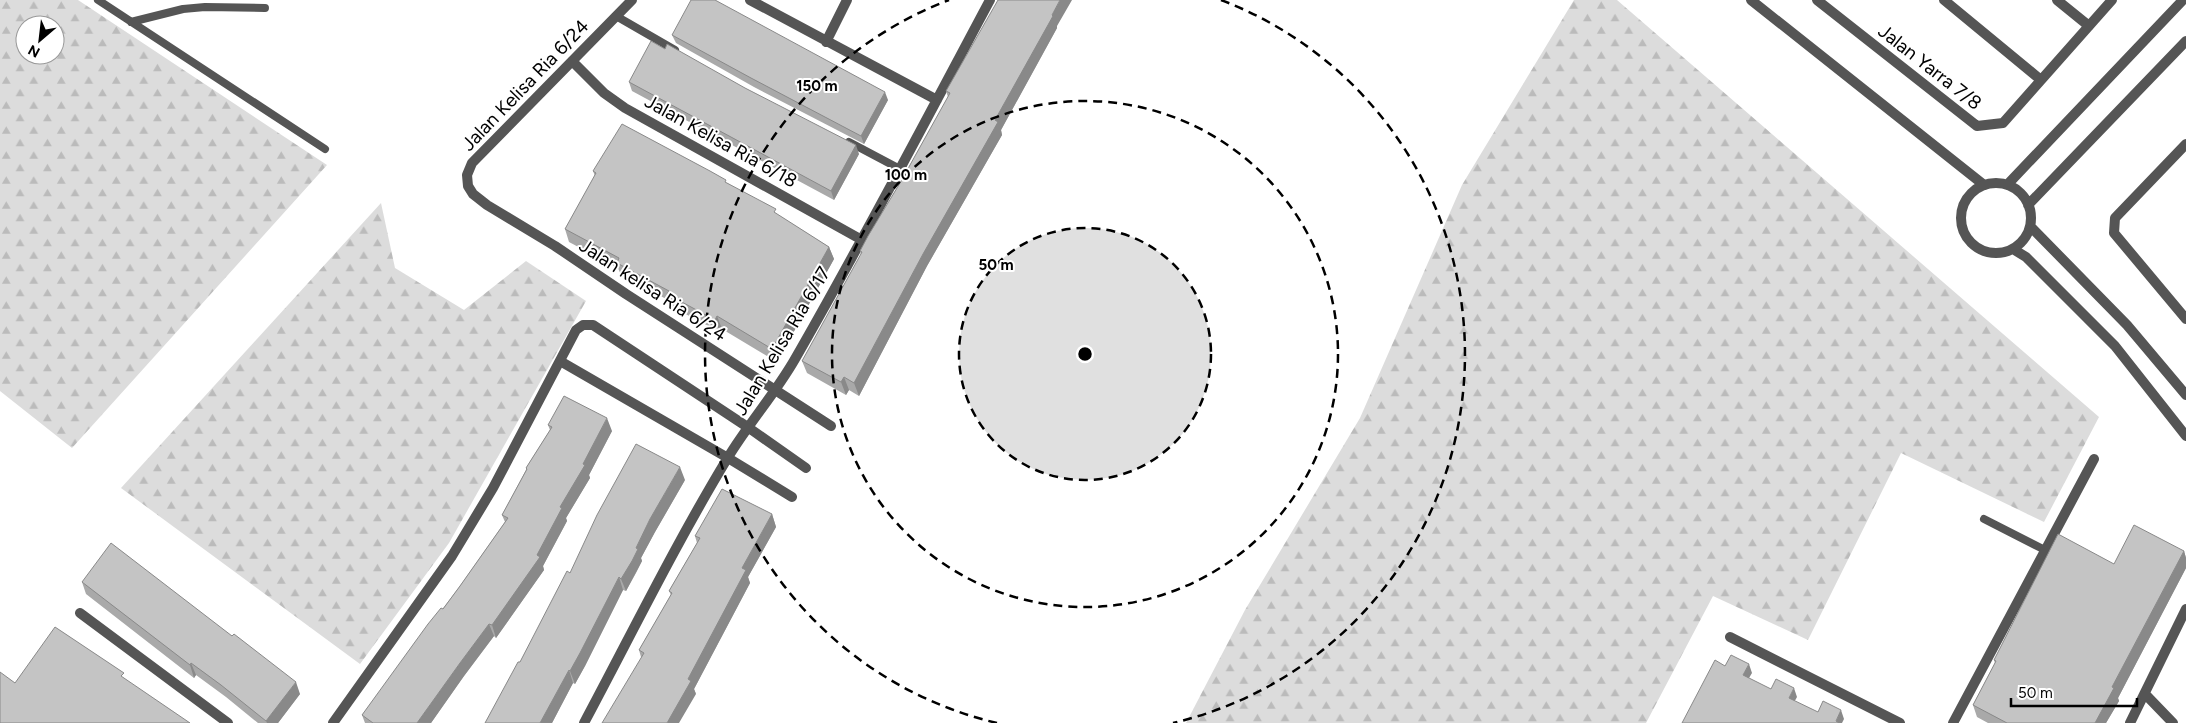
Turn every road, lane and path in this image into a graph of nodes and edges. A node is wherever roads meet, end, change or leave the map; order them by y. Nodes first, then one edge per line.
1 (98, 0) edge
2 (632, 0) edge
3 (750, 0) edge
4 (847, 0) edge
5 (990, 0) edge
6 (1751, 0) edge
7 (1816, 0) edge
8 (1944, 0) edge
9 (2057, 0) edge
10 (2112, 0) edge
11 (2183, 0) edge
12 (265, 8) dead end
13 (616, 16) junction
14 (131, 22) junction
15 (2089, 26) junction
16 (2186, 41) edge
17 (826, 42) junction
18 (684, 54) edge
19 (572, 62) junction
20 (2042, 80) junction
21 (937, 100) junction
22 (839, 138) edge
23 (2186, 144) edge
24 (325, 149) dead end
25 (900, 169) junction
26 (468, 175) joint
27 (1984, 185) junction
28 (2007, 185) junction
29 (2028, 205) junction
30 (2030, 226) junction
31 (862, 240) junction
32 (2013, 249) junction
33 (2186, 319) edge
34 (560, 361) junction
35 (776, 390) junction
36 (2186, 395) edge
37 (831, 426) dead end
38 (749, 428) junction
39 (2186, 436) edge
40 (728, 458) junction
41 (2094, 459) dead end
42 (806, 468) dead end
43 (792, 497) dead end
44 (1984, 519) dead end
45 (2045, 550) junction
46 (2186, 609) edge
47 (80, 613) dead end
48 (1730, 637) dead end
49 (2146, 695) junction
50 (228, 723) edge
51 (333, 723) edge
52 (584, 723) edge
53 (1900, 723) edge
54 (1953, 723) edge
55 (2130, 723) edge
56 (2173, 723) edge

1 - 14 lane
2 - 13 street, Jalan Kelisa Ria 6/24
3 - 17 street
4 - 17 street
5 - 21 street, Jalan Kelisa Ria 6/17
6 - 27 street
7 - 20 street, Jalan Yarra 7/8
8 - 20 street
9 - 15 street
10 - 15 street
11 - 28 street
12 - 14 lane
13 - 18 lane
13 - 19 street, Jalan Kelisa Ria 6/24
14 - 24 lane
15 - 20 street
16 - 29 street
17 - 21 street
19 - 26 street, Jalan Kelisa Ria 6/24
19 - 31 street, Jalan Kelisa Ria 6/18
21 - 25 street, Jalan Kelisa Ria 6/17
22 - 25 lane
23 - 33 street
25 - 31 street, Jalan Kelisa Ria 6/17
26 - 35 street, Jalan kelisa Ria 6/24
27 - 28 street
27 - 32 street
28 - 29 street
29 - 30 street
30 - 32 street
30 - 36 street
31 - 35 street, Jalan Kelisa Ria 6/17
32 - 39 street
34 - 38 street
34 - 40 street
34 - 51 street
35 - 37 street, Jalan kelisa Ria 6/24
35 - 38 street, Jalan Kelisa Ria 6/17
38 - 40 street, Jalan Kelisa Ria 6/17
38 - 42 street
40 - 43 street
40 - 52 street, Jalan Kelisa Ria 6/17
41 - 45 street
44 - 45 lane
45 - 54 street
46 - 49 street
47 - 50 street
48 - 53 street
49 - 55 street
49 - 56 street

